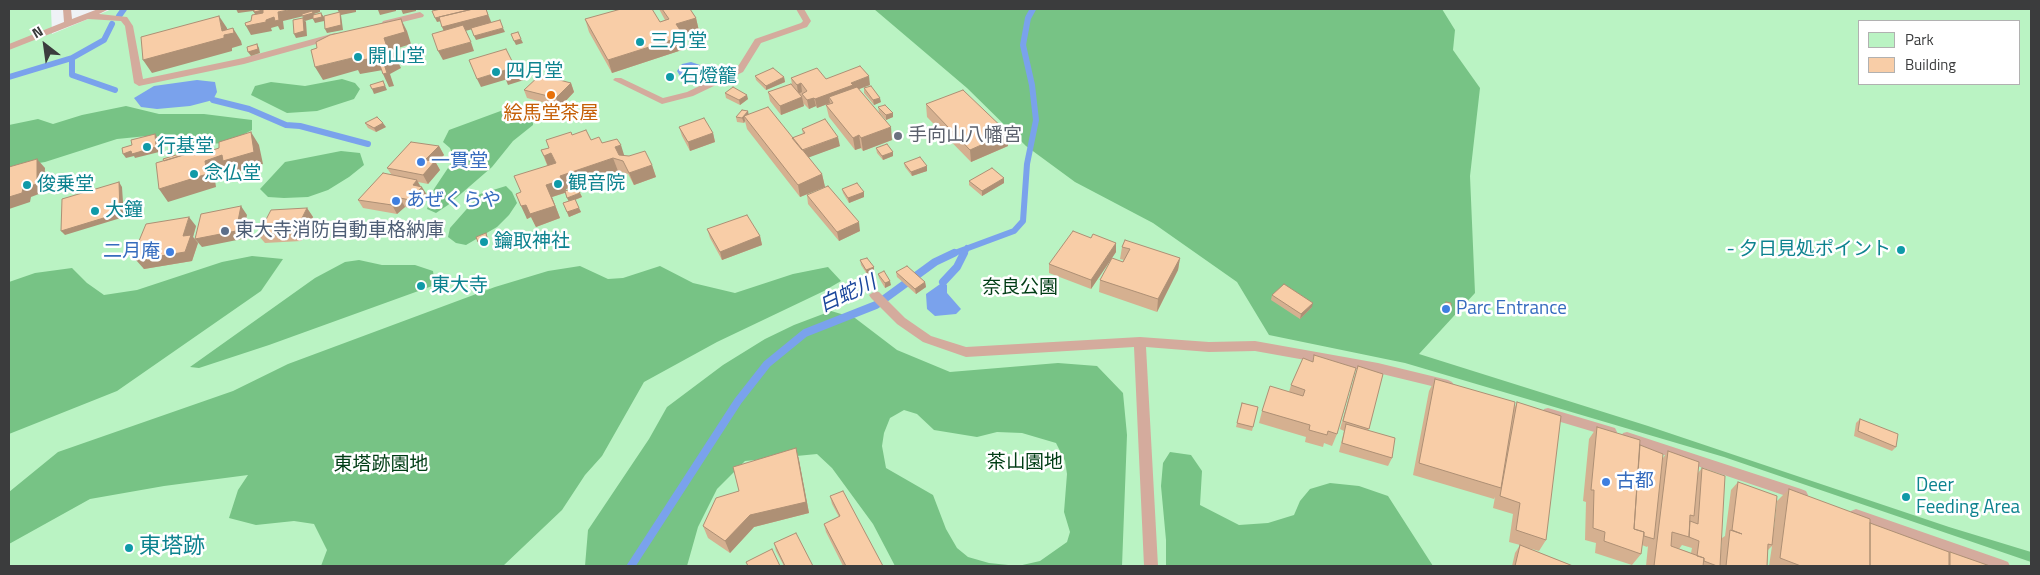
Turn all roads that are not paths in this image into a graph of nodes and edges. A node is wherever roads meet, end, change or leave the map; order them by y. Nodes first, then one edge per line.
1 (67, 9) edge
2 (106, 9) edge
3 (800, 9) edge
4 (420, 15) dead end
5 (86, 16) junction
6 (68, 22) junction
7 (373, 27) edge
8 (345, 34) edge
9 (9, 47) edge
10 (618, 80) dead end
11 (875, 295) dead end
12 (1140, 342) junction
13 (1460, 388) edge
14 (1532, 408) edge
15 (1812, 499) edge
16 (1840, 509) edge
17 (1151, 566) edge
18 (2003, 566) edge

1 - 6 lane
2 - 5 lane
3 - 10 lane
4 - 7 lane
5 - 6 lane
5 - 8 lane
6 - 9 lane
11 - 12 lane
12 - 13 lane
12 - 17 lane
14 - 15 lane
16 - 18 lane

